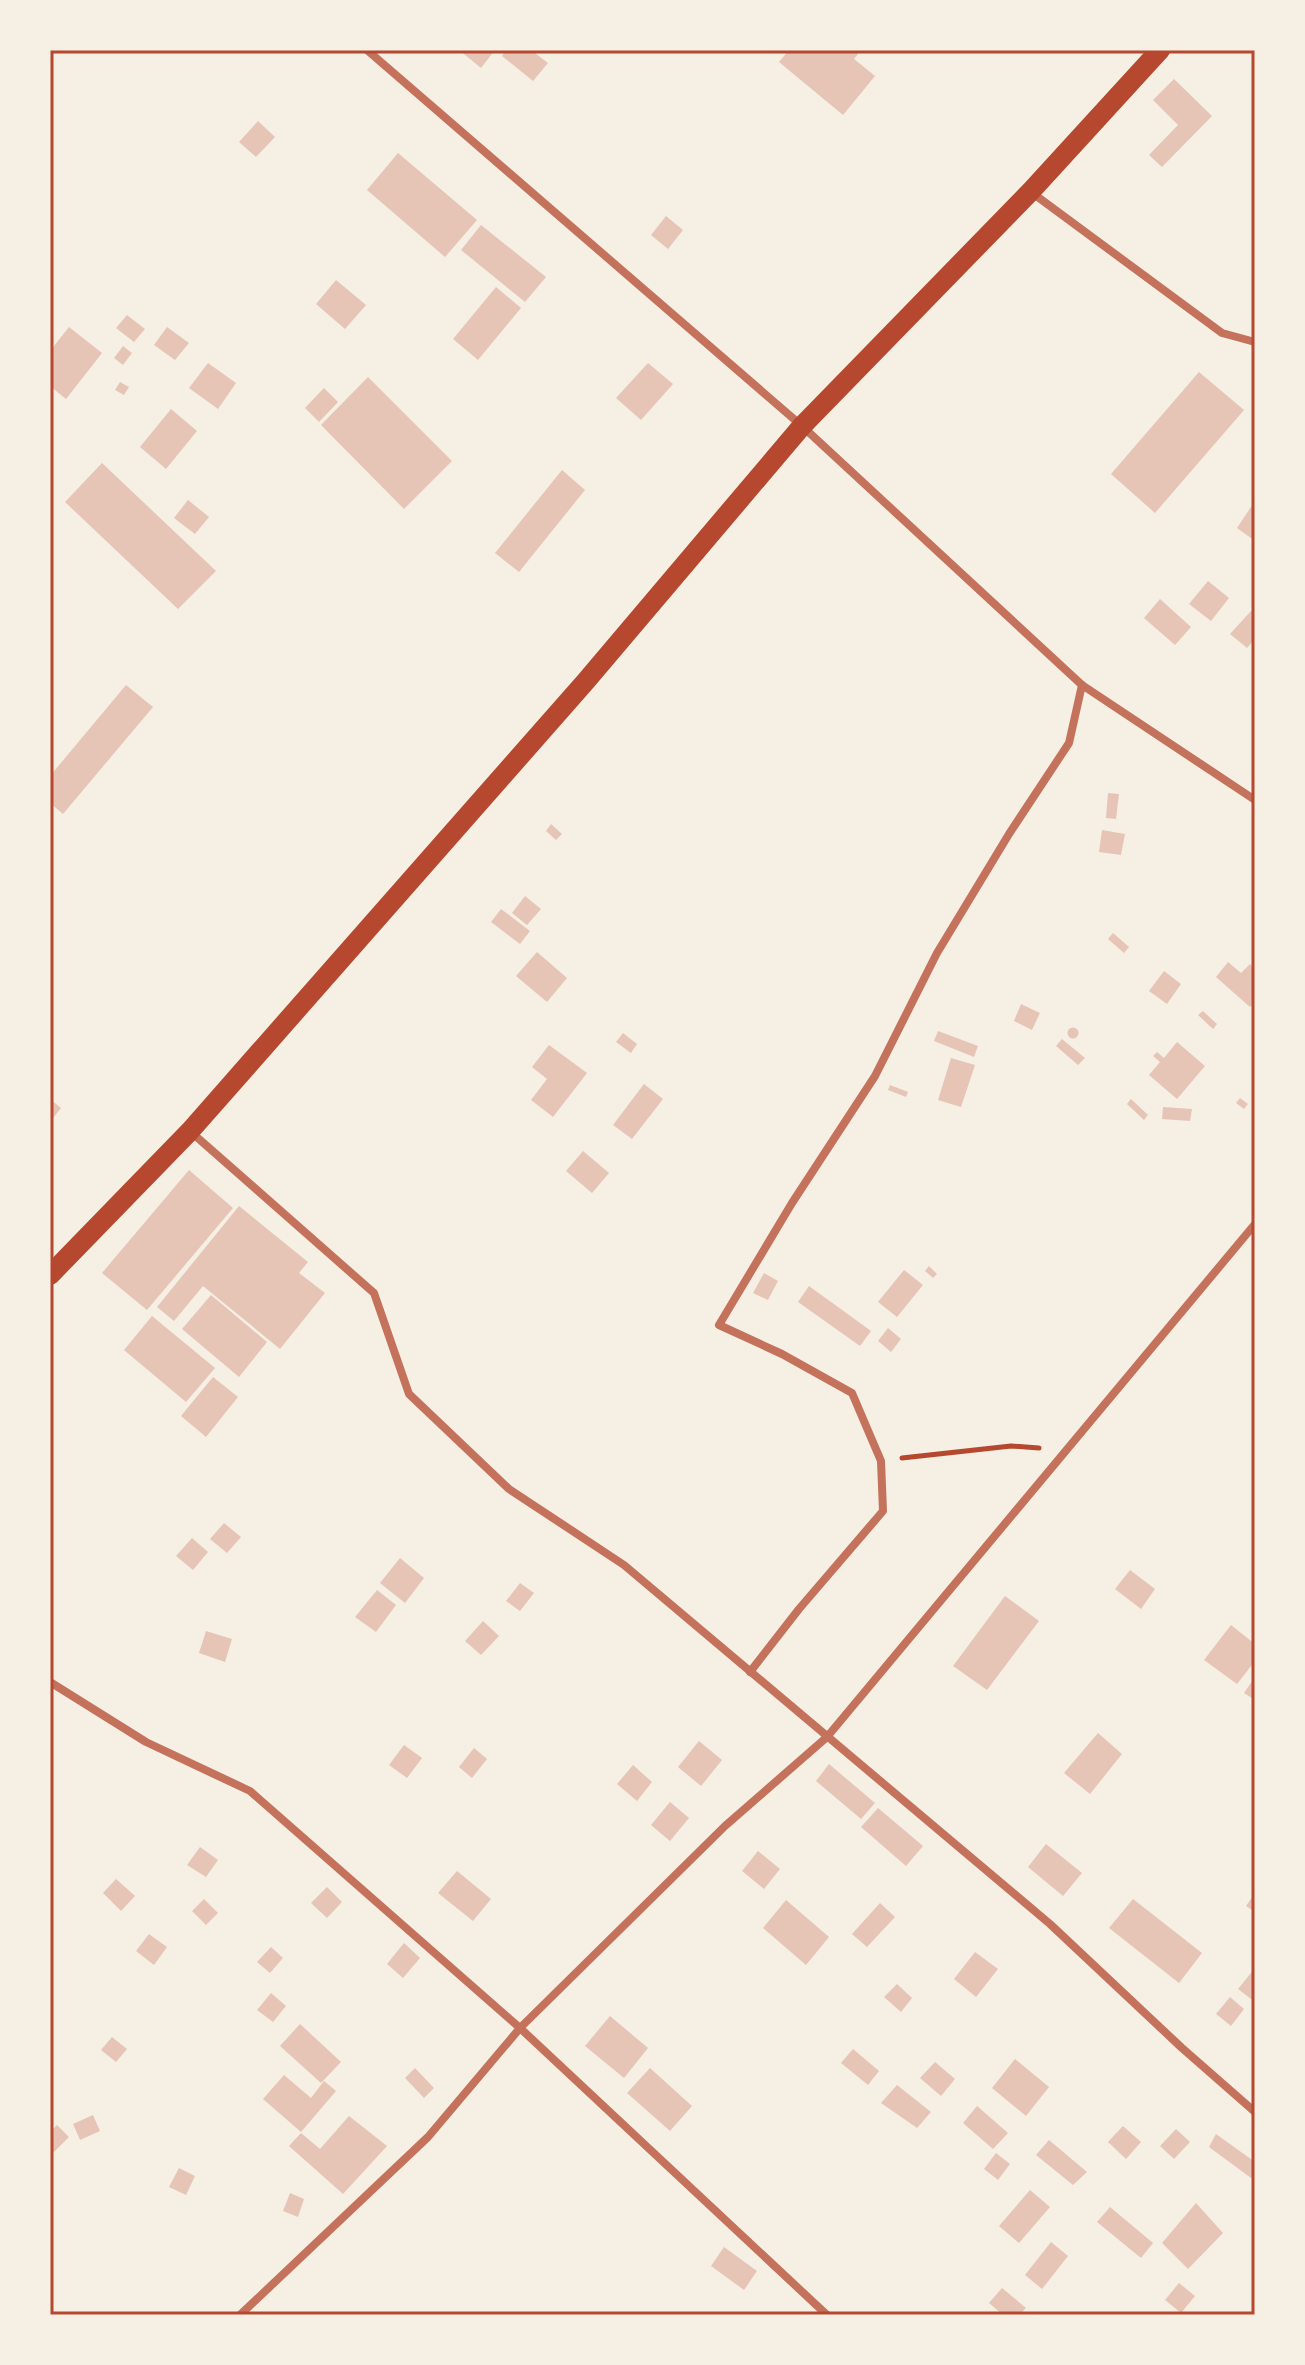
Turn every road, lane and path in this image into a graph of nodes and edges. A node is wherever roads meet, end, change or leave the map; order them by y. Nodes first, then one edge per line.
1 (367, 50) edge
2 (1160, 50) edge
3 (1031, 191) junction
4 (1255, 342) edge
5 (802, 426) junction
6 (1082, 685) junction
7 (1255, 800) edge
8 (190, 1131) junction
9 (1255, 1224) edge
10 (50, 1275) edge
11 (1066, 1451) junction
12 (881, 1461) junction
13 (750, 1672) junction
14 (50, 1682) edge
15 (827, 1737) junction
16 (520, 2028) junction
17 (1255, 2112) edge
18 (240, 2315) edge
19 (827, 2315) edge

1 - 5 street
2 - 3 main road
3 - 4 street
3 - 5 main road
5 - 6 street
5 - 8 main road
6 - 7 street
6 - 12 street
8 - 10 main road
8 - 13 street
9 - 11 street
11 - 12 path
11 - 15 street
12 - 13 street
13 - 15 street
14 - 16 street
15 - 16 street
15 - 17 street
16 - 18 street
16 - 19 street

